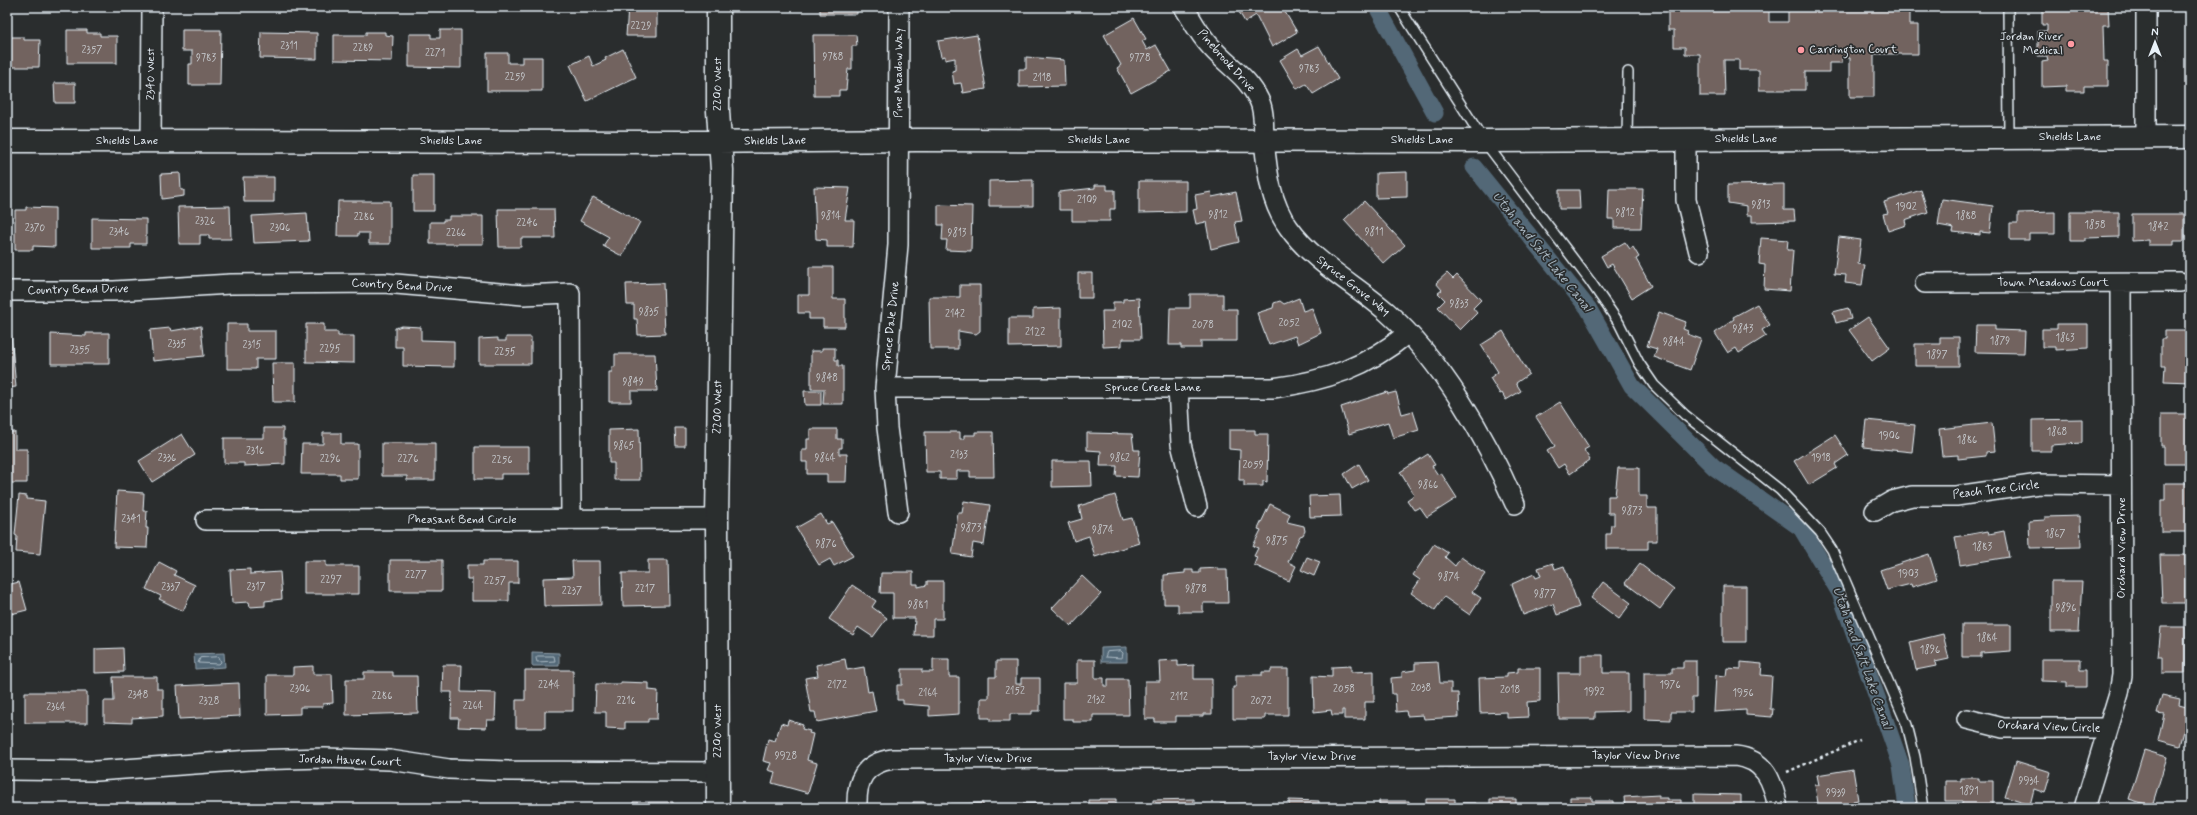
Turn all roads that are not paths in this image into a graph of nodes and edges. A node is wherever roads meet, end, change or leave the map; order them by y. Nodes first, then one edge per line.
1 (152, 7) edge
2 (718, 7) edge
3 (899, 7) edge
4 (1184, 7) edge
5 (1399, 7) edge
6 (2008, 7) edge
7 (2146, 7) edge
8 (1628, 72) dead end
9 (2146, 136) junction
10 (2009, 137) junction
11 (2190, 137) edge
12 (1686, 139) junction
13 (898, 140) junction
14 (1264, 140) junction
15 (1627, 140) junction
16 (7, 141) edge
17 (151, 141) junction
18 (1484, 141) junction
19 (720, 142) junction
20 (1700, 252) dead end
21 (2122, 282) junction
22 (2180, 282) dead end
23 (1925, 283) dead end
24 (7, 291) edge
25 (1408, 332) junction
26 (885, 388) junction
27 (1178, 388) junction
28 (2122, 485) junction
29 (1515, 504) dead end
30 (1197, 507) dead end
31 (1875, 511) dead end
32 (898, 512) dead end
33 (717, 519) junction
34 (206, 520) dead end
35 (571, 520) junction
36 (1967, 718) dead end
37 (2108, 728) junction
38 (7, 770) edge
39 (718, 772) junction
40 (718, 808) edge
41 (857, 808) edge
42 (1778, 808) edge
43 (1923, 808) edge
44 (2084, 808) edge

1 - 17 street, 2340 West
2 - 19 main road, 2200 West
3 - 13 street, Pine Meadow Way
4 - 14 street, Pinebrook Drive
5 - 18 lane
6 - 10 lane
7 - 9 street
8 - 15 lane
9 - 10 main road, Shields Lane
9 - 11 main road, Shields Lane
10 - 12 main road, Shields Lane
12 - 15 main road, Shields Lane
12 - 20 street
13 - 14 main road, Shields Lane
13 - 19 main road, Shields Lane
13 - 26 street, Spruce Dale Drive
14 - 18 main road, Shields Lane
14 - 25 street, Spruce Grove Way
15 - 18 main road, Shields Lane
16 - 17 main road, Shields Lane
17 - 19 main road, Shields Lane
18 - 43 lane
19 - 33 main road, 2200 West
21 - 22 street, Town Meadows Court
21 - 23 street, Town Meadows Court
21 - 28 street, Orchard View Drive
24 - 35 street, Country Bend Drive
25 - 27 street, Spruce Creek Lane
25 - 29 street, Spruce Grove Way
26 - 27 street, Spruce Creek Lane
26 - 32 street, Spruce Dale Drive
27 - 30 street
28 - 31 street, Peach Tree Circle
28 - 37 street, Orchard View Drive
33 - 35 street, Pheasant Bend Circle
33 - 39 main road, 2200 West
34 - 35 street, Pheasant Bend Circle
36 - 37 street, Orchard View Circle
37 - 44 street, Orchard View Drive
38 - 39 street, Jordan Haven Court
39 - 40 main road, 2200 West
41 - 42 street, Taylor View Drive

